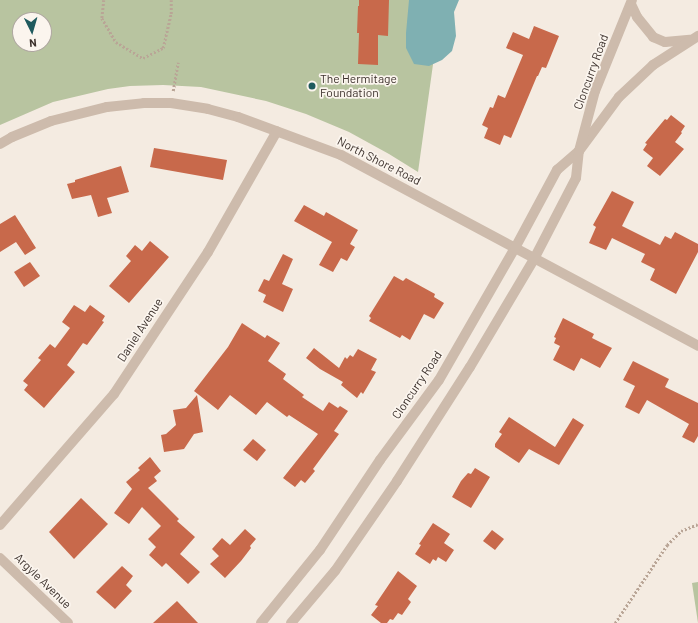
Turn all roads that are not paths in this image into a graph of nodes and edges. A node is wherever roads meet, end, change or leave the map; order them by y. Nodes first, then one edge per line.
1 (632, 2) edge
2 (695, 38) edge
3 (277, 131) junction
4 (0, 144) edge
5 (579, 151) junction
6 (515, 248) junction
7 (534, 259) junction
8 (698, 346) edge
9 (0, 525) edge
10 (0, 558) edge
11 (68, 623) edge
12 (261, 623) edge
13 (291, 623) edge

1 - 2 street, Cloncurry Road
1 - 5 street, Cloncurry Road
2 - 5 street
3 - 4 street, North Shore Road
3 - 6 street, North Shore Road
3 - 9 street, Daniel Avenue
5 - 6 street, Cloncurry Road
5 - 7 street, Cloncurry Road
6 - 7 street, North Shore Road
6 - 12 street, Cloncurry Road
7 - 8 street, North Shore Road
7 - 13 street, Cloncurry Road
10 - 11 street, Argyle Avenue

